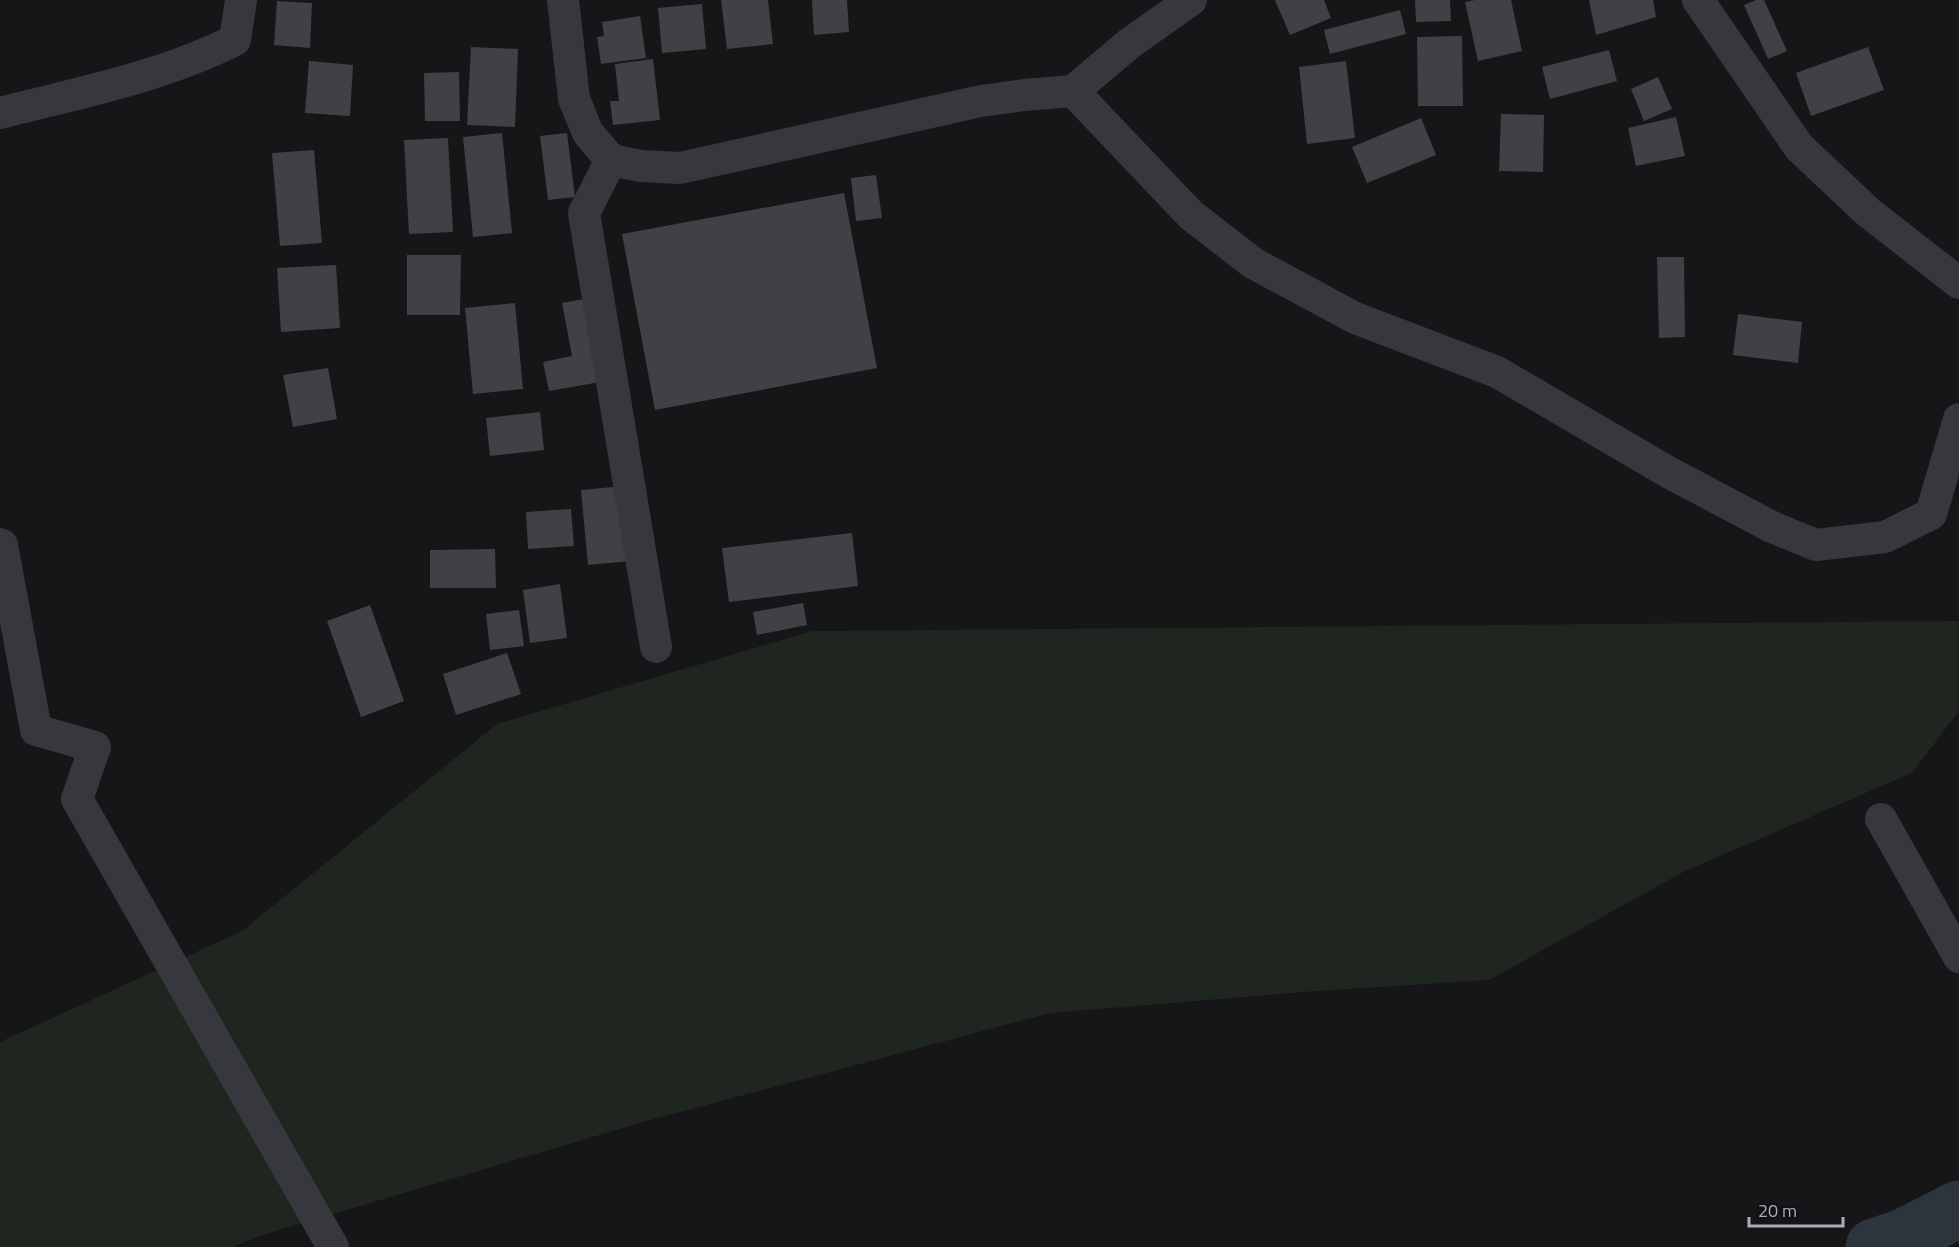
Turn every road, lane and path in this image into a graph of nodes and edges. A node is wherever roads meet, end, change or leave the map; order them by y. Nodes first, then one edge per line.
1 (241, 0) edge
2 (562, 0) edge
3 (1191, 0) edge
4 (1698, 0) edge
5 (1073, 91) junction
6 (0, 113) edge
7 (611, 159) junction
8 (1959, 283) edge
9 (1959, 419) edge
10 (0, 544) edge
11 (656, 647) dead end
12 (1881, 819) dead end
13 (1959, 957) edge
14 (333, 1247) edge

1 - 6 street
2 - 7 street
3 - 5 street
4 - 8 street
5 - 7 street
5 - 9 street
7 - 11 street
10 - 14 street
12 - 13 street

